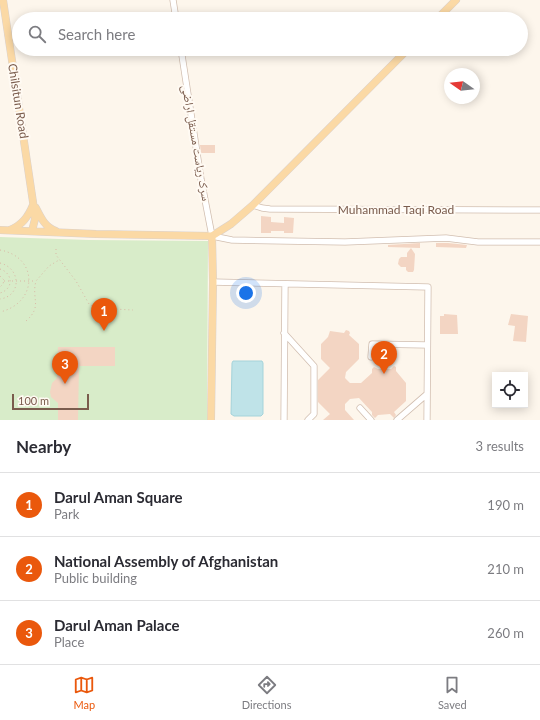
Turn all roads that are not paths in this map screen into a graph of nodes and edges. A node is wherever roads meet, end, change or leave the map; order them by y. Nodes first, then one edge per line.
1 (2, 0) edge
2 (173, 0) edge
3 (456, 0) edge
4 (175, 12) edge
5 (444, 12) edge
6 (181, 56) edge
7 (401, 56) edge
8 (34, 202) junction
9 (253, 205) junction
10 (540, 210) edge
11 (0, 230) edge
12 (9, 230) junction
13 (32, 231) junction
14 (65, 233) junction
15 (212, 236) junction
16 (540, 242) edge
17 (213, 282) junction
18 (285, 284) junction
19 (284, 333) junction
20 (427, 345) junction
21 (371, 357) dead end
22 (427, 394) junction
23 (360, 408) dead end
24 (211, 420) edge
25 (284, 420) edge
26 (308, 420) edge
27 (371, 420) edge
28 (397, 420) edge
29 (426, 420) edge

1 - 8 main road, Chilsitun Road
2 - 4 street
3 - 5 main road
6 - 15 street, سرک ریاست مستقل اراضی
7 - 9 main road
8 - 12 main road
8 - 13 main road
8 - 14 main road
9 - 10 street, Muhammad Taqi Road
9 - 15 main road
11 - 12 main road
12 - 13 main road
13 - 14 main road
14 - 15 main road
15 - 16 street
15 - 17 main road
17 - 18 street
17 - 24 main road
18 - 19 street
18 - 20 street
19 - 25 street
19 - 26 street
20 - 21 street
20 - 22 street
22 - 28 street
22 - 29 street
23 - 27 street

